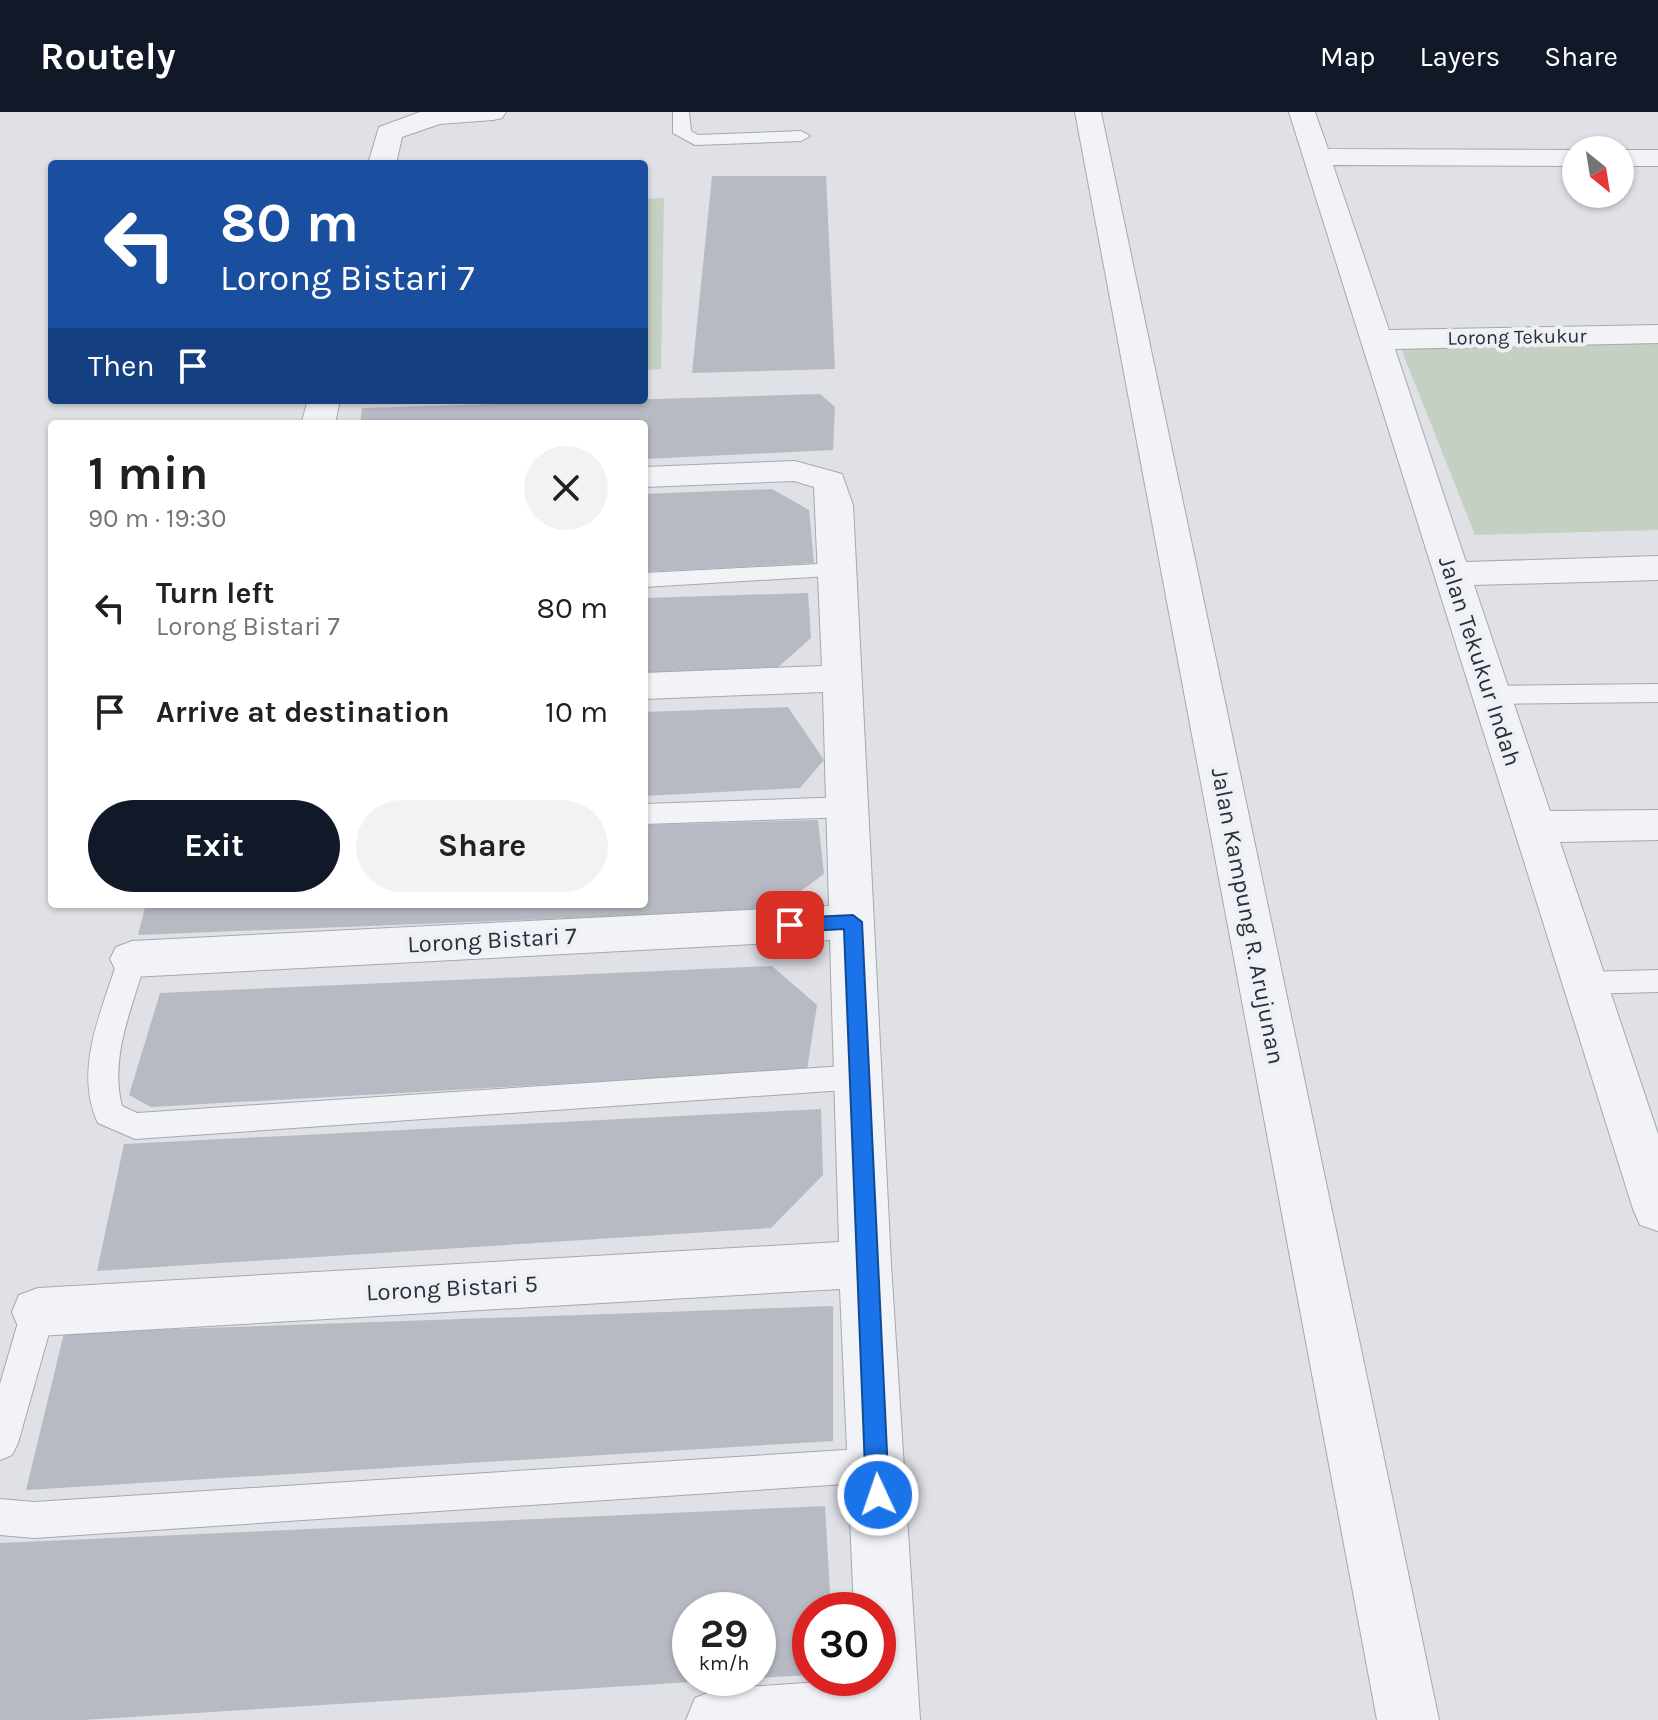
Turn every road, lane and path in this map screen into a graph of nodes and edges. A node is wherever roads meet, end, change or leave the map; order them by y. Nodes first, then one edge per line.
1 (493, 112) edge
2 (681, 112) edge
3 (1088, 112) edge
4 (1302, 112) edge
5 (801, 136) dead end
6 (1316, 157) junction
7 (1562, 158) edge
8 (1634, 158) edge
9 (1658, 158) edge
10 (383, 160) edge
11 (1658, 334) edge
12 (1377, 340) junction
13 (648, 477) edge
14 (1658, 568) edge
15 (838, 570) junction
16 (1451, 574) junction
17 (648, 580) edge
18 (843, 678) junction
19 (648, 686) edge
20 (1658, 693) edge
21 (1491, 695) junction
22 (848, 807) junction
23 (648, 814) edge
24 (1658, 825) edge
25 (1534, 827) junction
26 (853, 922) junction
27 (132, 959) joint
28 (1658, 981) edge
29 (1584, 983) junction
30 (859, 1077) junction
31 (1653, 1179) edge
32 (865, 1264) junction
33 (38, 1312) joint
34 (0, 1443) edge
35 (876, 1465) junction
36 (0, 1517) edge
37 (888, 1713) edge
38 (717, 1720) edge
39 (1408, 1720) edge

1 - 10 street
2 - 5 lane
3 - 39 street, Jalan Kampung R. Arujunan
4 - 6 street, Jalan Tekukur Indah
6 - 7 street
6 - 12 street, Jalan Tekukur Indah
8 - 9 street
11 - 12 street, Lorong Tekukur
12 - 16 street, Jalan Tekukur Indah
13 - 15 street
14 - 16 street
15 - 17 lane
15 - 18 street
16 - 21 street, Jalan Tekukur Indah
18 - 19 street
18 - 22 street
20 - 21 lane
21 - 25 street, Jalan Tekukur Indah
22 - 23 lane
22 - 26 street
24 - 25 street
25 - 29 street, Jalan Tekukur Indah
26 - 27 street, Lorong Bistari 7
26 - 30 street
27 - 30 lane
28 - 29 lane
29 - 31 street, Jalan Tekukur Indah
30 - 32 street
32 - 33 street, Lorong Bistari 5
32 - 35 street
33 - 34 lane
35 - 36 lane
35 - 37 street
37 - 38 street

